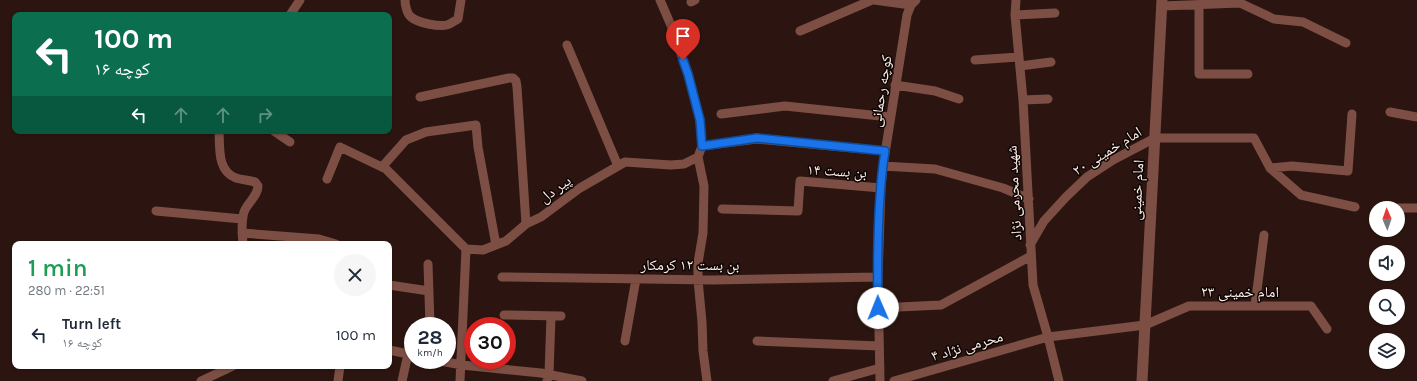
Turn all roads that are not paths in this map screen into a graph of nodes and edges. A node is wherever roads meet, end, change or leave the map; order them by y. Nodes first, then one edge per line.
1 (300, 0) edge
2 (405, 0) edge
3 (461, 0) edge
4 (660, 0) edge
5 (873, 0) edge
6 (1016, 0) edge
7 (914, 3) edge
8 (1162, 3) edge
9 (1199, 5) junction
10 (292, 12) edge
11 (1055, 13) dead end
12 (1015, 15) junction
13 (800, 31) dead end
14 (1346, 43) dead end
15 (567, 45) dead end
16 (1019, 57) junction
17 (975, 60) dead end
18 (1051, 62) dead end
19 (1020, 66) junction
20 (1248, 74) dead end
21 (896, 85) junction
22 (420, 97) dead end
23 (958, 99) dead end
24 (1048, 99) dead end
25 (1023, 100) junction
26 (1390, 112) dead end
27 (721, 114) dead end
28 (1352, 114) dead end
29 (1417, 117) edge
30 (890, 118) junction
31 (219, 134) edge
32 (278, 134) edge
33 (1155, 138) junction
34 (290, 142) dead end
35 (702, 146) junction
36 (885, 151) junction
37 (698, 157) junction
38 (618, 166) junction
39 (883, 166) junction
40 (382, 167) junction
41 (1270, 168) junction
42 (327, 179) dead end
43 (881, 188) junction
44 (1029, 199) junction
45 (1355, 207) dead end
46 (1405, 208) edge
47 (1417, 208) edge
48 (722, 209) dead end
49 (156, 211) dead end
50 (242, 219) junction
51 (526, 224) junction
52 (242, 233) junction
53 (1264, 235) dead end
54 (243, 241) edge
55 (326, 241) edge
56 (496, 245) junction
57 (1030, 245) junction
58 (466, 249) junction
59 (1031, 256) junction
60 (428, 264) dead end
61 (502, 277) dead end
62 (878, 277) junction
63 (636, 279) junction
64 (698, 280) junction
65 (392, 286) edge
66 (429, 292) junction
67 (1255, 306) junction
68 (878, 308) junction
69 (504, 315) dead end
70 (551, 316) junction
71 (561, 316) dead end
72 (430, 317) edge
73 (1145, 325) junction
74 (1327, 329) dead end
75 (1048, 337) junction
76 (625, 341) dead end
77 (757, 341) dead end
78 (879, 346) junction
79 (392, 351) edge
80 (404, 354) edge
81 (456, 364) edge
82 (462, 365) junction
83 (880, 368) junction
84 (227, 369) edge
85 (340, 369) edge
86 (406, 369) edge
87 (548, 378) edge
88 (201, 381) edge
89 (338, 381) edge
90 (402, 381) edge
91 (460, 381) edge
92 (582, 381) edge
93 (707, 381) edge
94 (833, 381) edge
95 (880, 381) edge
96 (894, 381) edge
97 (1059, 381) edge
98 (1142, 381) edge

1 - 10 street
2 - 3 street
4 - 35 street
5 - 7 street
5 - 13 street
6 - 12 street, شهید محرمی نژاد
7 - 21 street, کوچه رحمانی
8 - 9 street
8 - 33 street, امام خمینی
9 - 14 street
9 - 20 street
11 - 12 street
12 - 16 street, شهید محرمی نژاد
15 - 38 street
16 - 17 street
16 - 19 street, شهید محرمی نژاد
18 - 19 street
19 - 25 street, شهید محرمی نژاد
21 - 23 street
21 - 30 street, کوچه رحمانی
22 - 51 street
24 - 25 street
25 - 44 street, شهید محرمی نژاد
26 - 29 street
27 - 30 street
28 - 41 street
30 - 36 street, کوچه رحمانی
31 - 50 street
32 - 34 street
33 - 41 street
33 - 57 street, امام خمینی ۲۰
33 - 73 street, امام خمینی
35 - 36 street
35 - 37 street
36 - 39 street, کوچه رحمانی
37 - 38 street, پیر دل
37 - 64 street
38 - 51 street, پیر دل
39 - 43 street, کوچه رحمانی
39 - 44 street
40 - 42 street
40 - 56 street
40 - 58 street
41 - 45 street
43 - 48 street, بن بست ۱۴
43 - 62 street, کوچه رحمانی
44 - 57 street, شهید محرمی نژاد
46 - 47 street
49 - 50 street
50 - 52 street
51 - 56 street, پیر دل
52 - 54 street
52 - 55 street
53 - 67 street
56 - 58 street, پیر دل
57 - 59 street, شهید محرمی نژاد
58 - 82 street
59 - 68 street
59 - 75 street, شهید محرمی نژاد
60 - 66 street
61 - 63 street, بن بست ۱۲ کرمکار
62 - 64 street, بن بست ۱۲ کرمکار
62 - 68 street, کوچه رحمانی
63 - 64 street, بن بست ۱۲ کرمکار
63 - 76 street
64 - 93 street
65 - 66 street
66 - 72 street
67 - 73 street, امام خمینی ۲۳
67 - 74 street, امام خمینی ۲۳
68 - 78 street, کوچه رحمانی
69 - 70 street
70 - 71 street
70 - 87 street
73 - 75 street, امام خمینی ۲۳
73 - 98 street, امام خمینی
75 - 96 street, محرمی نژاد ۴
75 - 97 street, شهید محرمی نژاد
77 - 78 street
78 - 83 street, کوچه رحمانی
79 - 80 street
81 - 82 street
82 - 87 street
82 - 91 street
83 - 94 street
83 - 95 street, کوچه رحمانی
84 - 88 street
85 - 89 street
86 - 90 street
87 - 92 street

